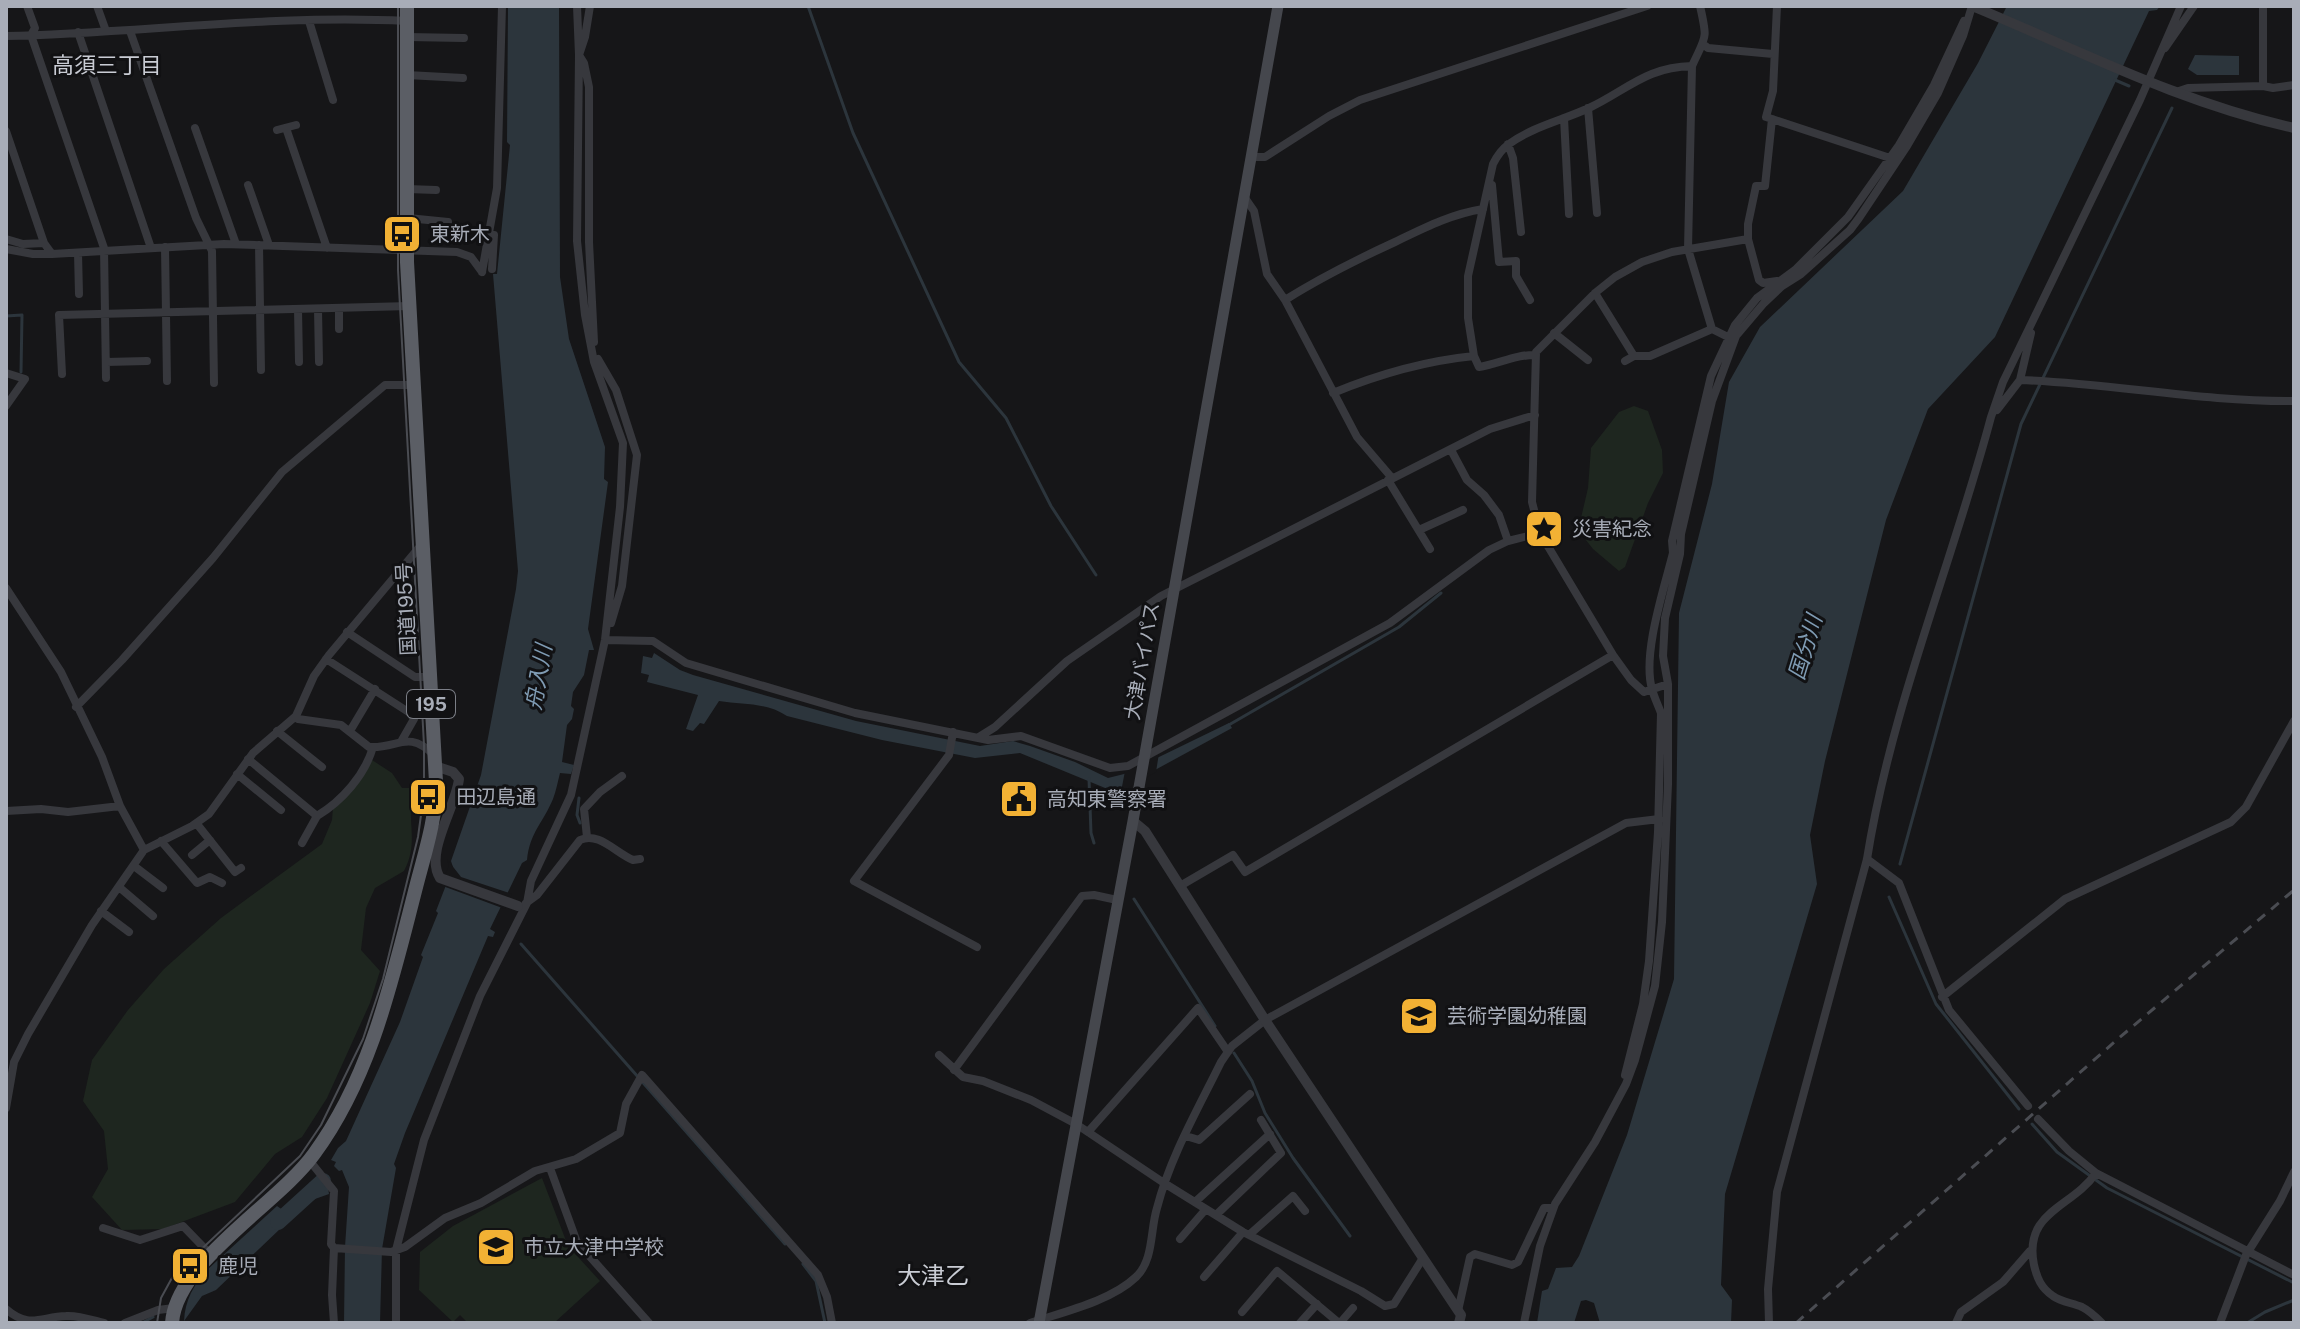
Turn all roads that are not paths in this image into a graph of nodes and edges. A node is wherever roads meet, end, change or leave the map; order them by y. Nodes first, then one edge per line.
1 (27, 6) edge
2 (97, 6) edge
3 (502, 6) edge
4 (577, 6) edge
5 (590, 6) edge
6 (1278, 6) edge
7 (1647, 6) edge
8 (1700, 6) edge
9 (1777, 6) edge
10 (2181, 6) edge
11 (2194, 6) edge
12 (2263, 6) edge
13 (1974, 7) edge
14 (407, 13) edge
15 (309, 21) junction
16 (106, 31) junction
17 (130, 31) junction
18 (78, 32) junction
19 (31, 35) junction
20 (6, 36) edge
21 (407, 37) junction
22 (464, 38) dead end
23 (1704, 45) junction
24 (1773, 54) junction
25 (2160, 54) junction
26 (579, 55) junction
27 (1692, 66) junction
28 (407, 75) junction
29 (463, 78) dead end
30 (2143, 81) junction
31 (2294, 85) edge
32 (2263, 86) junction
33 (2173, 93) junction
34 (333, 100) dead end
35 (1588, 108) junction
36 (1564, 118) junction
37 (1772, 119) junction
38 (296, 125) dead end
39 (195, 128) dead end
40 (2294, 128) edge
41 (6, 131) edge
42 (1508, 144) junction
43 (1902, 147) junction
44 (1252, 157) junction
45 (1890, 158) junction
46 (1491, 180) junction
47 (248, 185) dead end
48 (407, 189) junction
49 (436, 190) dead end
50 (1245, 198) junction
51 (1483, 209) junction
52 (1597, 213) dead end
53 (1569, 214) dead end
54 (408, 218) junction
55 (493, 218) junction
56 (448, 222) dead end
57 (1521, 232) dead end
58 (6, 239) edge
59 (1748, 239) junction
60 (44, 243) junction
61 (236, 244) junction
62 (210, 245) junction
63 (264, 245) junction
64 (165, 247) junction
65 (151, 248) junction
66 (327, 248) junction
67 (6, 249) edge
68 (1688, 249) junction
69 (408, 251) junction
70 (105, 252) junction
71 (78, 253) junction
72 (52, 254) junction
73 (492, 269) dead end
74 (1777, 281) junction
75 (1595, 293) junction
76 (79, 294) dead end
77 (1285, 300) junction
78 (1530, 300) dead end
79 (410, 306) junction
80 (339, 308) junction
81 (298, 309) junction
82 (318, 309) junction
83 (259, 310) junction
84 (213, 311) junction
85 (166, 312) junction
86 (105, 314) junction
87 (2034, 318) junction
88 (339, 329) dead end
89 (1712, 329) junction
90 (1554, 333) junction
91 (1728, 337) junction
92 (1536, 355) junction
93 (1474, 356) junction
94 (1634, 356) junction
95 (1588, 360) dead end
96 (147, 361) dead end
97 (1625, 361) dead end
98 (106, 362) junction
99 (299, 362) dead end
100 (319, 362) dead end
101 (261, 370) dead end
102 (6, 373) edge
103 (62, 374) dead end
104 (106, 378) dead end
105 (2024, 380) junction
106 (167, 381) dead end
107 (214, 383) dead end
108 (414, 385) junction
109 (1333, 393) junction
110 (2294, 401) edge
111 (6, 406) edge
112 (1535, 415) junction
113 (1991, 417) junction
114 (1451, 450) junction
115 (1390, 479) junction
116 (1463, 510) dead end
117 (1419, 530) junction
118 (1540, 533) junction
119 (1508, 541) junction
120 (423, 543) junction
121 (1430, 549) dead end
122 (6, 588) edge
123 (1173, 589) junction
124 (347, 632) junction
125 (605, 640) junction
126 (1613, 655) junction
127 (326, 659) junction
128 (430, 677) junction
129 (1668, 684) junction
130 (375, 689) junction
131 (1651, 689) junction
132 (76, 707) junction
133 (432, 714) junction
134 (296, 716) junction
135 (413, 717) junction
136 (2294, 721) edge
137 (277, 731) junction
138 (350, 731) junction
139 (953, 735) junction
140 (978, 737) junction
141 (402, 740) junction
142 (373, 747) junction
143 (1143, 758) junction
144 (248, 759) junction
145 (434, 760) junction
146 (322, 767) dead end
147 (237, 774) junction
148 (622, 776) dead end
149 (120, 806) junction
150 (281, 810) dead end
151 (6, 811) edge
152 (317, 816) junction
153 (1659, 819) junction
154 (1133, 821) junction
155 (197, 824) junction
156 (587, 837) junction
157 (210, 840) junction
158 (161, 841) junction
159 (302, 843) dead end
160 (144, 850) junction
161 (192, 855) dead end
162 (640, 859) dead end
163 (1867, 859) junction
164 (134, 866) junction
165 (241, 868) dead end
166 (222, 883) dead end
167 (1180, 886) junction
168 (119, 887) junction
169 (163, 888) dead end
170 (1117, 900) junction
171 (522, 905) junction
172 (101, 911) junction
173 (153, 916) dead end
174 (129, 932) dead end
175 (977, 947) dead end
176 (1942, 997) junction
177 (1265, 1020) junction
178 (1228, 1052) junction
179 (939, 1055) dead end
180 (954, 1070) junction
181 (1250, 1094) dead end
182 (1619, 1098) junction
183 (2028, 1106) dead end
184 (6, 1108) edge
185 (2038, 1119) dead end
186 (1261, 1120) dead end
187 (1076, 1124) junction
188 (1088, 1132) junction
189 (1270, 1134) junction
190 (1186, 1136) junction
191 (309, 1160) junction
192 (550, 1168) junction
193 (2294, 1172) edge
194 (2093, 1177) junction
195 (1164, 1183) junction
196 (1195, 1202) junction
197 (1553, 1208) junction
198 (1206, 1209) junction
199 (1305, 1211) dead end
200 (1216, 1215) junction
201 (103, 1228) dead end
202 (167, 1231) junction
203 (1246, 1234) junction
204 (1180, 1239) dead end
205 (170, 1242) dead end
206 (336, 1248) junction
207 (393, 1251) junction
208 (2030, 1251) junction
209 (211, 1255) junction
210 (2245, 1256) junction
211 (1423, 1258) junction
212 (2294, 1275) edge
213 (1204, 1277) dead end
214 (1317, 1304) junction
215 (1353, 1308) dead end
216 (6, 1309) edge
217 (1458, 1311) junction
218 (1242, 1312) dead end
219 (173, 1315) edge
220 (68, 1319) edge
221 (1036, 1322) edge
222 (104, 1323) edge
223 (125, 1323) edge
224 (334, 1323) edge
225 (396, 1323) edge
226 (649, 1323) edge
227 (832, 1323) edge
228 (1300, 1323) edge
229 (1340, 1323) edge
230 (1459, 1323) edge
231 (1524, 1323) edge
232 (1769, 1323) edge
233 (1956, 1323) edge
234 (2102, 1323) edge
235 (2220, 1323) edge

1 - 19 street
2 - 16 street
3 - 55 street
4 - 26 street
5 - 26 street
6 - 44 main road, 大津バイパス
7 - 44 street
8 - 23 street
9 - 24 street
10 - 25 street
11 - 25 street
12 - 32 street
13 - 30 street
13 - 43 street
14 - 15 street
14 - 21 highway, 国道195号 / 195
15 - 17 street
15 - 34 street
16 - 17 street
16 - 18 street
17 - 62 street
18 - 19 street
18 - 65 street
19 - 20 street
19 - 70 street
21 - 22 street
21 - 28 highway, 国道195号 / 195
23 - 24 street
23 - 27 street
24 - 37 street
25 - 30 street
26 - 125 street
26 - 125 street
27 - 35 street
27 - 68 street
28 - 29 street
28 - 48 highway, 国道195号 / 195
30 - 33 street
30 - 87 street
31 - 32 street
32 - 33 street
33 - 40 street
35 - 36 street
35 - 52 street
36 - 42 street
36 - 53 street
37 - 45 street
37 - 59 street
38 - 66 street
39 - 61 street
41 - 60 street
42 - 46 street
42 - 57 street
43 - 45 street
43 - 129 street
44 - 50 main road, 大津バイパス
45 - 74 street
46 - 51 street
46 - 78 street
47 - 63 street
48 - 49 street
48 - 54 highway, 国道195号 / 195
50 - 77 street
50 - 123 main road, 大津バイパス
51 - 77 street
51 - 93 street
54 - 56 street
54 - 69 highway, 国道195号 / 195
55 - 69 street
55 - 73 street
58 - 60 street
59 - 68 street
59 - 74 street
60 - 72 street
61 - 62 street
61 - 63 street
62 - 64 street
62 - 84 street
63 - 66 street
63 - 83 street
64 - 65 street
64 - 85 street
65 - 70 street
66 - 69 street
67 - 72 street
68 - 75 street
68 - 89 street
69 - 79 highway, 国道195号 / 195
70 - 71 street
70 - 86 street
71 - 72 street
71 - 76 street
74 - 91 street
75 - 90 street
75 - 94 street
77 - 109 street
79 - 80 street
79 - 108 highway, 国道195号 / 195
80 - 82 street
80 - 88 street
81 - 82 street
81 - 83 street
81 - 99 street
82 - 100 street
83 - 84 street
83 - 101 street
84 - 85 street
84 - 107 street
85 - 86 street
85 - 106 street
86 - 98 street
86 - 103 street
87 - 105 street
87 - 113 street
89 - 91 street
89 - 94 street
90 - 92 street
90 - 95 street
91 - 131 street
92 - 93 street
92 - 112 street
93 - 109 street
94 - 97 street
96 - 98 street
98 - 104 street
102 - 111 street
105 - 110 street
105 - 113 street
108 - 120 highway, 国道195号 / 195
108 - 132 street
109 - 115 street
112 - 114 street
112 - 118 street
113 - 163 street
114 - 115 street
114 - 119 street
115 - 117 street
115 - 123 street
116 - 117 street
117 - 121 street
118 - 119 street
118 - 126 street
119 - 143 street
120 - 124 street
120 - 128 highway, 国道195号 / 195
122 - 132 street
123 - 140 street
123 - 143 main road, 大津バイパス
124 - 127 street
124 - 128 street
125 - 139 street
125 - 171 street
126 - 131 street
126 - 167 street
127 - 130 street
127 - 134 street
128 - 133 highway, 国道195号 / 195
129 - 131 street
129 - 182 street
130 - 135 street
130 - 138 street
131 - 153 street
132 - 149 street
133 - 135 street
133 - 145 highway, 国道195号 / 195
134 - 137 street
134 - 138 street
135 - 141 street
136 - 176 street
137 - 144 street
137 - 146 street
138 - 142 street
139 - 140 street
139 - 175 street
140 - 143 street
141 - 142 street
141 - 145 street
142 - 152 street
143 - 154 main road, 大津バイパス
144 - 147 street
144 - 152 street
145 - 171 street
145 - 191 highway, 国道195号 / 195
147 - 150 street
147 - 155 street
148 - 156 street
149 - 151 street
149 - 160 street
152 - 159 street
153 - 177 street
153 - 182 street
154 - 167 street
154 - 170 main road, 大津バイパス
155 - 157 street
155 - 158 street
156 - 162 street
156 - 171 street
157 - 161 street
157 - 165 street
158 - 160 street
158 - 166 street
160 - 164 street
163 - 176 street
163 - 232 street
164 - 168 street
164 - 169 street
167 - 177 street
168 - 172 street
168 - 173 street
170 - 180 street
170 - 187 main road, 大津バイパス
171 - 207 street
172 - 174 street
172 - 184 street
176 - 183 street
177 - 178 street
177 - 211 street
178 - 188 street
178 - 190 street
179 - 180 street
180 - 187 street
181 - 190 street
182 - 197 street
185 - 194 street
186 - 189 street
187 - 188 street
187 - 221 main road, 大津バイパス
188 - 195 street
189 - 196 street
189 - 200 street
190 - 195 street
191 - 206 street
191 - 209 highway, 国道195号 / 195
192 - 207 street
192 - 226 street
192 - 227 street
193 - 210 street
194 - 208 street
194 - 210 street
195 - 196 street
195 - 221 street
196 - 198 street
197 - 217 street
197 - 231 street
198 - 200 street
198 - 204 street
199 - 203 street
200 - 203 street
201 - 202 street
202 - 205 street
202 - 209 street
203 - 211 street
203 - 213 street
206 - 207 street
206 - 224 street
207 - 225 street
208 - 233 street
208 - 234 street
209 - 219 highway, 国道195号 / 195
210 - 212 street
210 - 235 street
211 - 217 street
214 - 218 street
214 - 228 street
214 - 229 street
215 - 229 street
216 - 220 street
217 - 230 street
219 - 223 street
220 - 222 street

